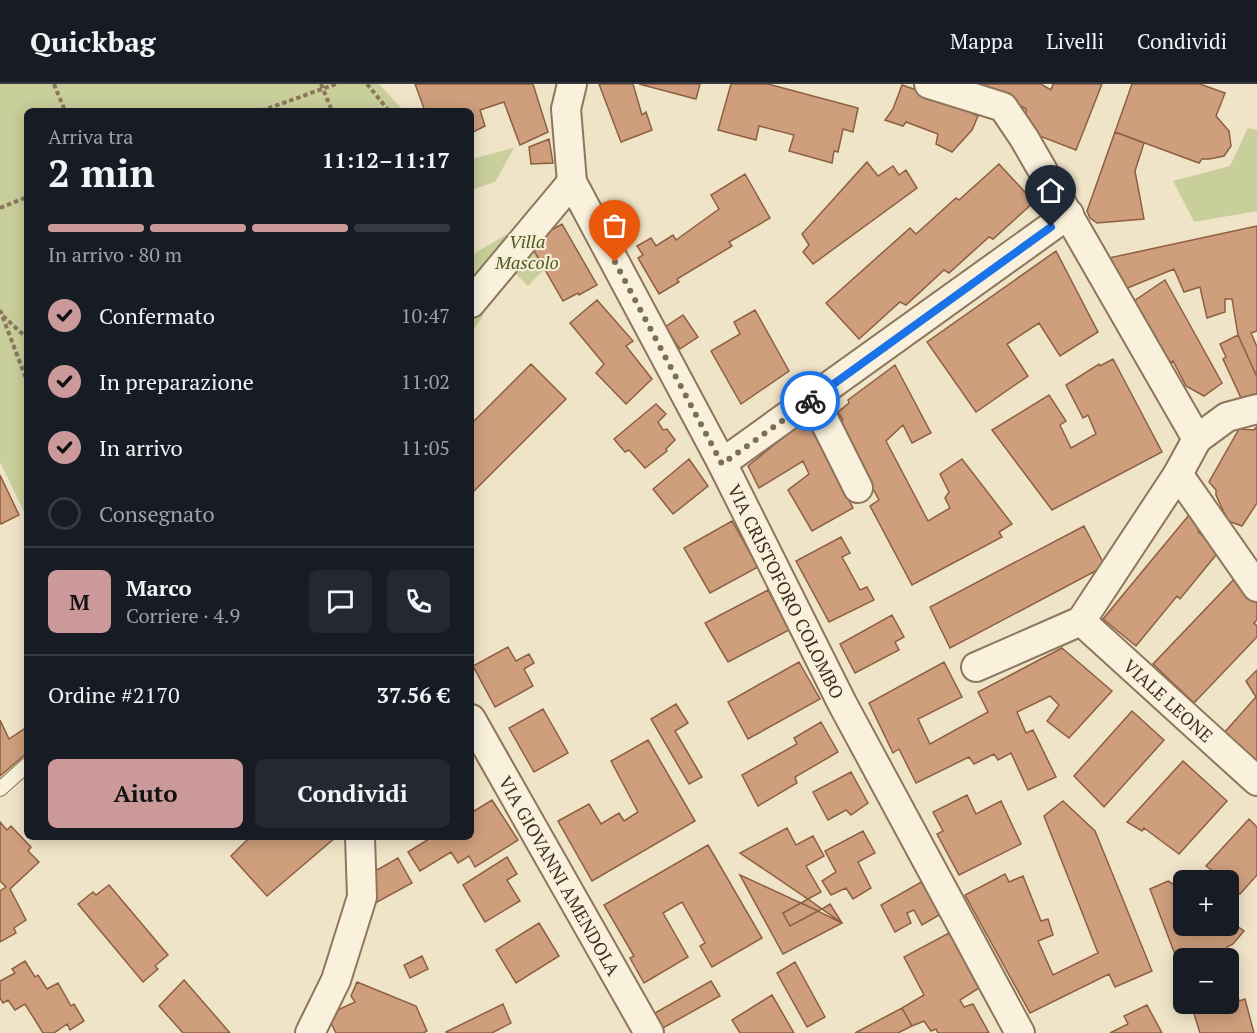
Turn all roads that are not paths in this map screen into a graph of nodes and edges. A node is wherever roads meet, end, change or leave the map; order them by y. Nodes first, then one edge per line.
1 (552, 84) edge
2 (929, 84) edge
3 (569, 97) edge
4 (572, 182) junction
5 (1069, 214) junction
6 (474, 299) edge
7 (813, 398) junction
8 (1257, 409) edge
9 (1197, 440) junction
10 (722, 464) junction
11 (1178, 474) junction
12 (858, 488) dead end
13 (1257, 587) edge
14 (1081, 621) junction
15 (976, 667) dead end
16 (474, 724) edge
17 (24, 768) edge
18 (1257, 781) edge
19 (0, 789) edge
20 (360, 840) edge
21 (310, 1033) edge
22 (649, 1033) edge
23 (1020, 1033) edge

1 - 3 street
2 - 5 street
3 - 4 street, VIA CRISTOFORO COLOMBO
4 - 6 street
4 - 10 street, VIA CRISTOFORO COLOMBO
5 - 7 street
5 - 9 street
7 - 10 street
7 - 12 street
8 - 9 street
9 - 11 street
10 - 23 street, VIA CRISTOFORO COLOMBO
11 - 13 street
11 - 14 street
14 - 15 street
14 - 18 street, VIALE LEONE
16 - 22 street, VIA GIOVANNI AMENDOLA
17 - 19 lane
20 - 21 street

